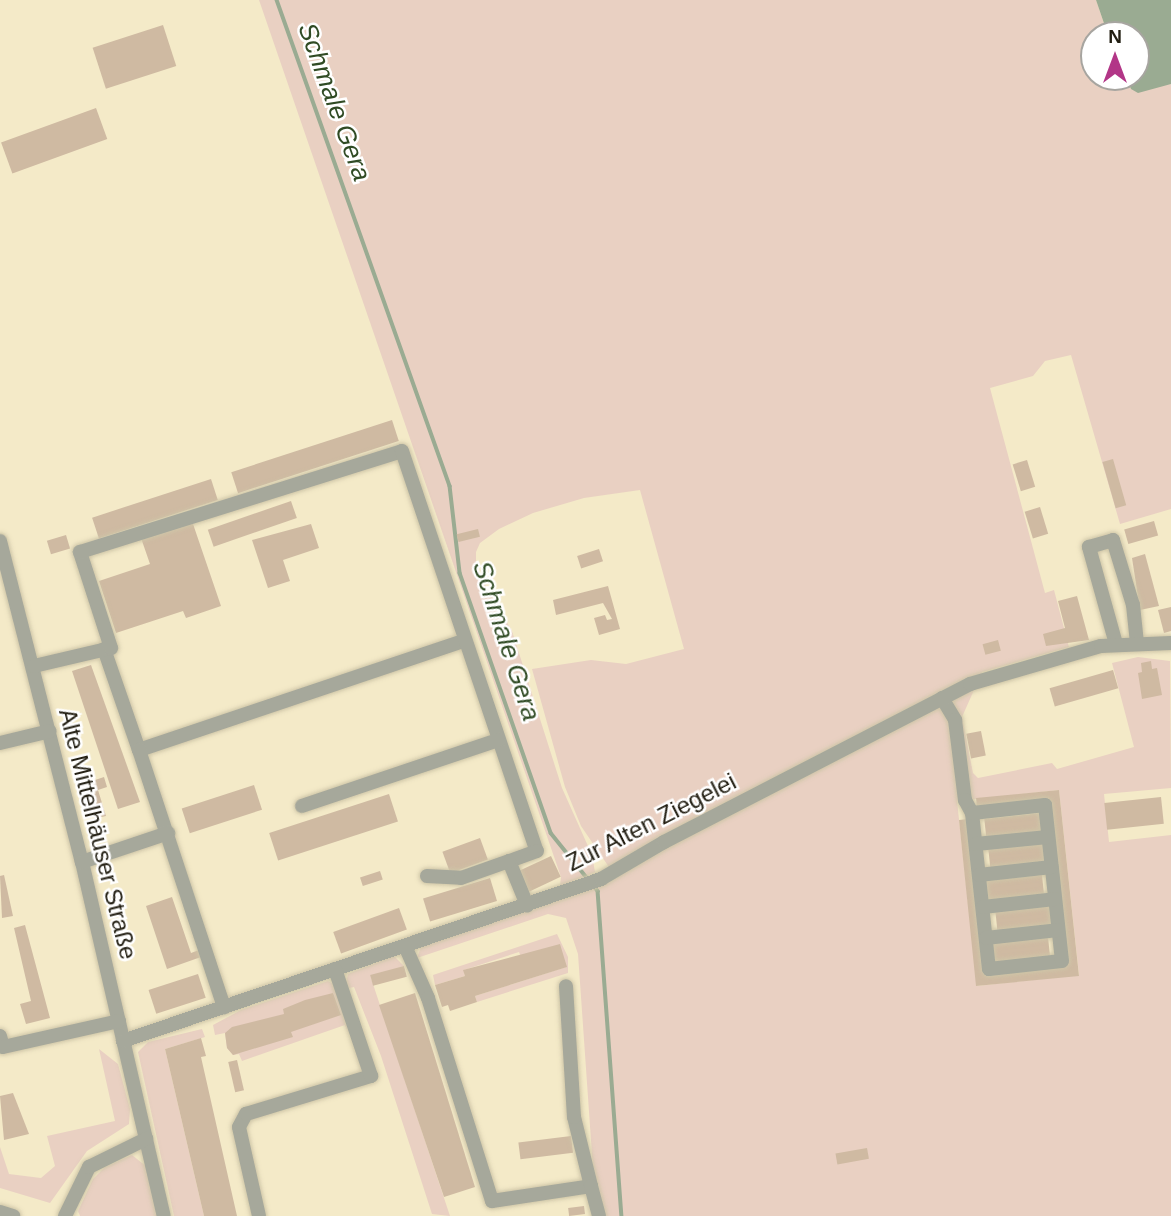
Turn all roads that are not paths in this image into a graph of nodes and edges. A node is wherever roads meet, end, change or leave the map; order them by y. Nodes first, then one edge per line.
1 (0, 543) edge
2 (465, 640) junction
3 (1171, 643) edge
4 (1116, 644) junction
5 (1144, 644) junction
6 (104, 649) junction
7 (34, 666) junction
8 (942, 698) junction
9 (50, 730) junction
10 (498, 740) junction
11 (0, 743) edge
12 (139, 750) junction
13 (302, 806) dead end
14 (972, 813) junction
15 (168, 834) junction
16 (1048, 836) junction
17 (976, 844) junction
18 (509, 861) junction
19 (82, 862) junction
20 (1052, 867) junction
21 (979, 875) junction
22 (427, 876) dead end
23 (1055, 899) junction
24 (527, 905) junction
25 (982, 907) junction
26 (1059, 930) junction
27 (986, 938) junction
28 (405, 946) junction
29 (335, 969) junction
30 (566, 986) dead end
31 (224, 1007) junction
32 (119, 1021) junction
33 (123, 1041) junction
34 (1, 1043) edge
35 (146, 1139) junction
36 (591, 1186) junction
37 (0, 1212) edge
38 (13, 1216) edge
39 (65, 1216) edge
40 (164, 1216) edge
41 (259, 1216) edge
42 (599, 1216) edge

1 - 7 street, Alte Mittelhäuser Straße
2 - 6 street
2 - 10 street
2 - 12 street
3 - 5 street, Zur Alten Ziegelei
4 - 5 street, Zur Alten Ziegelei
4 - 5 street
4 - 8 street, Zur Alten Ziegelei
6 - 7 street
6 - 12 street
7 - 9 street, Alte Mittelhäuser Straße
8 - 14 street
8 - 24 street, Zur Alten Ziegelei
9 - 11 street
9 - 19 street, Alte Mittelhäuser Straße
10 - 13 street
10 - 18 street
12 - 15 street
14 - 16 street
14 - 17 street
15 - 19 street
15 - 31 street
16 - 17 street
16 - 20 street
17 - 21 street
18 - 22 street
18 - 24 street
19 - 32 street, Alte Mittelhäuser Straße
20 - 21 street
20 - 23 street
21 - 25 street
23 - 25 street
23 - 26 street
24 - 28 street, Zur Alten Ziegelei
25 - 27 street
26 - 27 street
26 - 27 street
28 - 29 street, Zur Alten Ziegelei
28 - 36 street
29 - 31 street, Zur Alten Ziegelei
29 - 41 street
30 - 36 street
31 - 33 street, Zur Alten Ziegelei
32 - 33 street, Alte Mittelhäuser Straße
32 - 34 street
33 - 35 street, Alte Mittelhäuser Straße
35 - 39 street
35 - 40 street, Alte Mittelhäuser Straße
36 - 42 street
37 - 38 street

